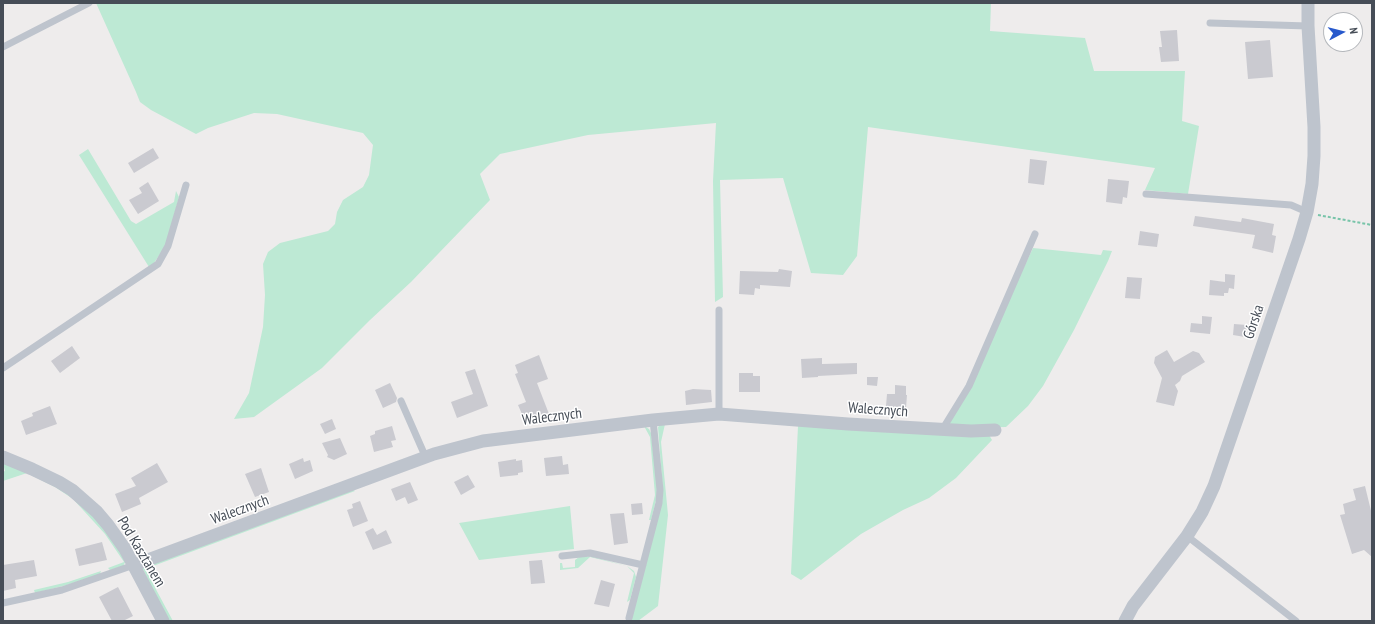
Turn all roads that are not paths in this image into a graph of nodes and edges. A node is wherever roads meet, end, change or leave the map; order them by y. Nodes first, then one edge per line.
1 (89, 3) edge
2 (1308, 3) edge
3 (1210, 23) dead end
4 (1308, 26) junction
5 (3, 48) edge
6 (186, 185) dead end
7 (1146, 194) dead end
8 (1307, 212) junction
9 (1035, 234) dead end
10 (719, 310) dead end
11 (3, 368) edge
12 (400, 400) dead end
13 (719, 414) junction
14 (653, 420) junction
15 (942, 430) junction
16 (995, 430) dead end
17 (3, 457) edge
18 (426, 458) junction
19 (1187, 536) junction
20 (562, 556) dead end
21 (134, 565) junction
22 (643, 565) junction
23 (3, 603) edge
24 (629, 618) dead end
25 (163, 621) edge
26 (1125, 621) edge
27 (1296, 621) edge

1 - 5 lane
2 - 4 street, Górska
3 - 4 lane
4 - 8 street, Górska
6 - 11 lane
7 - 8 lane
8 - 19 street, Górska
9 - 15 lane
10 - 13 lane
12 - 18 lane
13 - 14 street, Walecznych
13 - 15 street, Walecznych
14 - 18 street, Walecznych
14 - 22 lane
15 - 16 street, Walecznych
17 - 21 street, Pod Kasztanem
18 - 21 street, Walecznych
19 - 26 street, Górska
19 - 27 lane
20 - 22 lane
21 - 23 lane
21 - 25 street, Pod Kasztanem
22 - 24 lane

